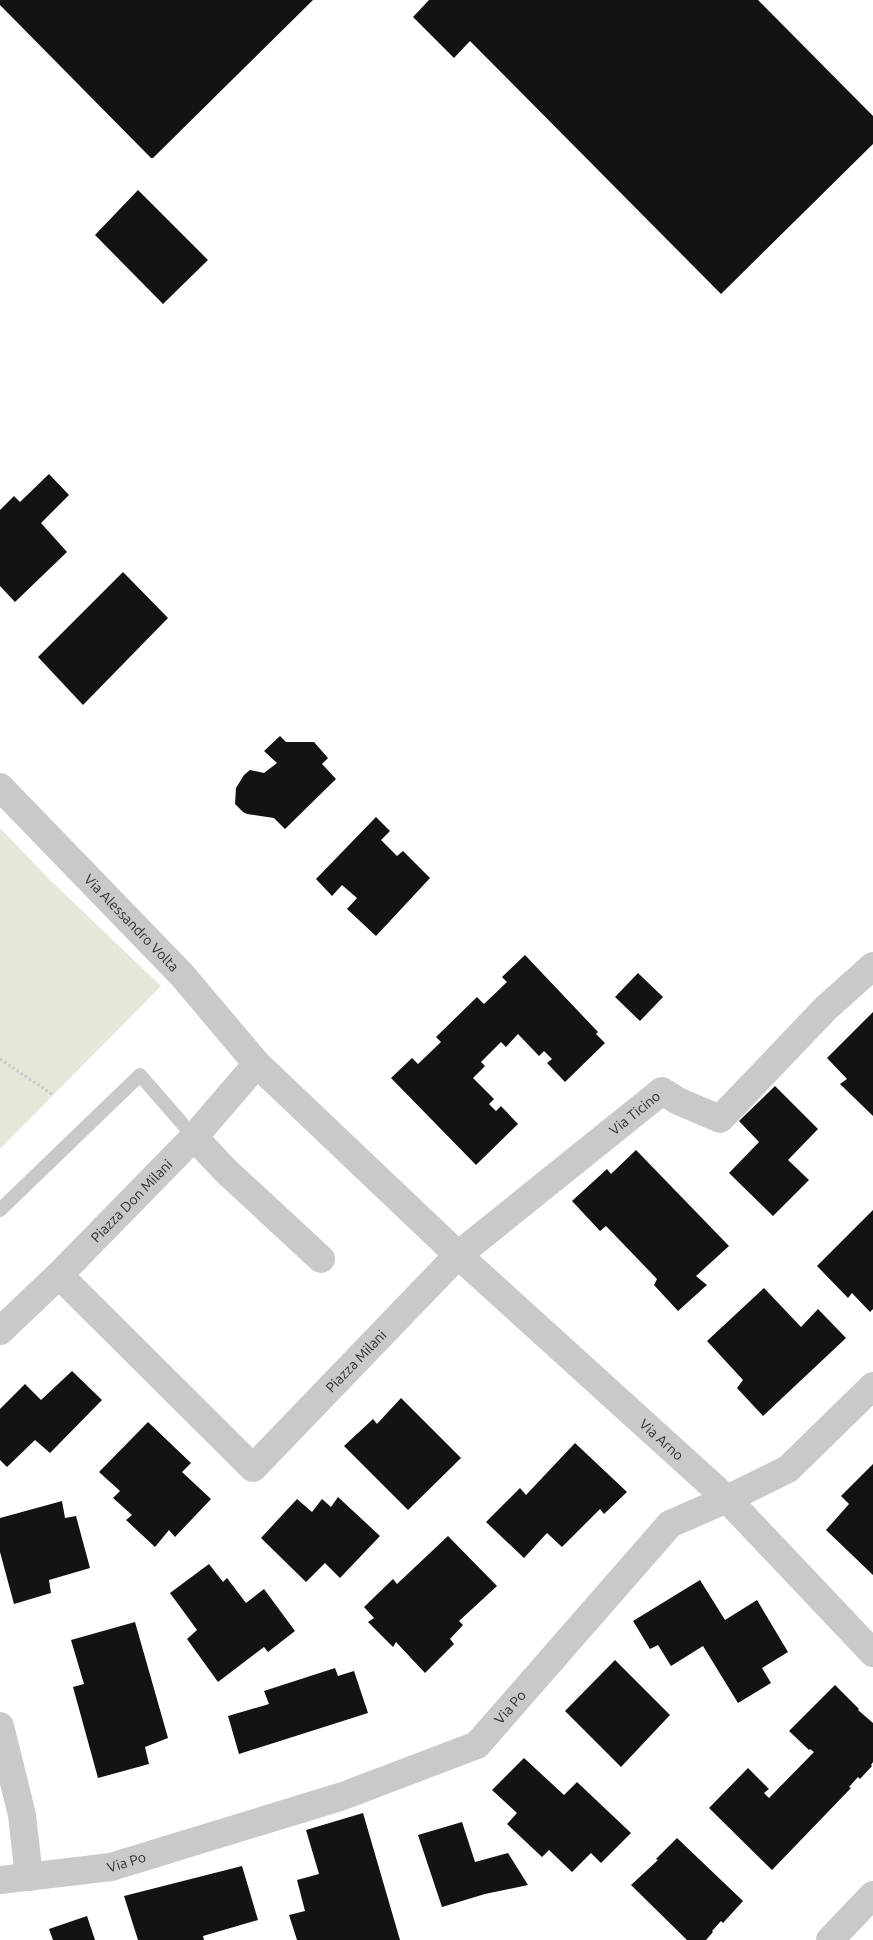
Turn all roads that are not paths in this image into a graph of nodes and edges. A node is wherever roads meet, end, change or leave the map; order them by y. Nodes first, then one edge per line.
1 (0, 787) edge
2 (873, 966) edge
3 (257, 1064) junction
4 (194, 1137) junction
5 (0, 1210) edge
6 (458, 1255) junction
7 (320, 1258) dead end
8 (59, 1275) junction
9 (0, 1331) edge
10 (873, 1386) edge
11 (727, 1499) junction
12 (873, 1654) edge
13 (0, 1726) edge
14 (29, 1877) junction
15 (0, 1880) edge
16 (873, 1895) edge
17 (830, 1940) edge

1 - 3 street, Via Alessandro Volta
2 - 6 street, Via Ticino
3 - 4 street, Piazza Don Milani
3 - 6 street
4 - 5 lane
4 - 7 street
4 - 8 street, Piazza Don Milani
6 - 8 street, Piazza Milani
6 - 11 street, Via Arno
8 - 9 street, Piazza Don Milani
10 - 11 street
11 - 12 street
11 - 14 street, Via Po
13 - 14 street
14 - 15 street, Via Po
16 - 17 street

